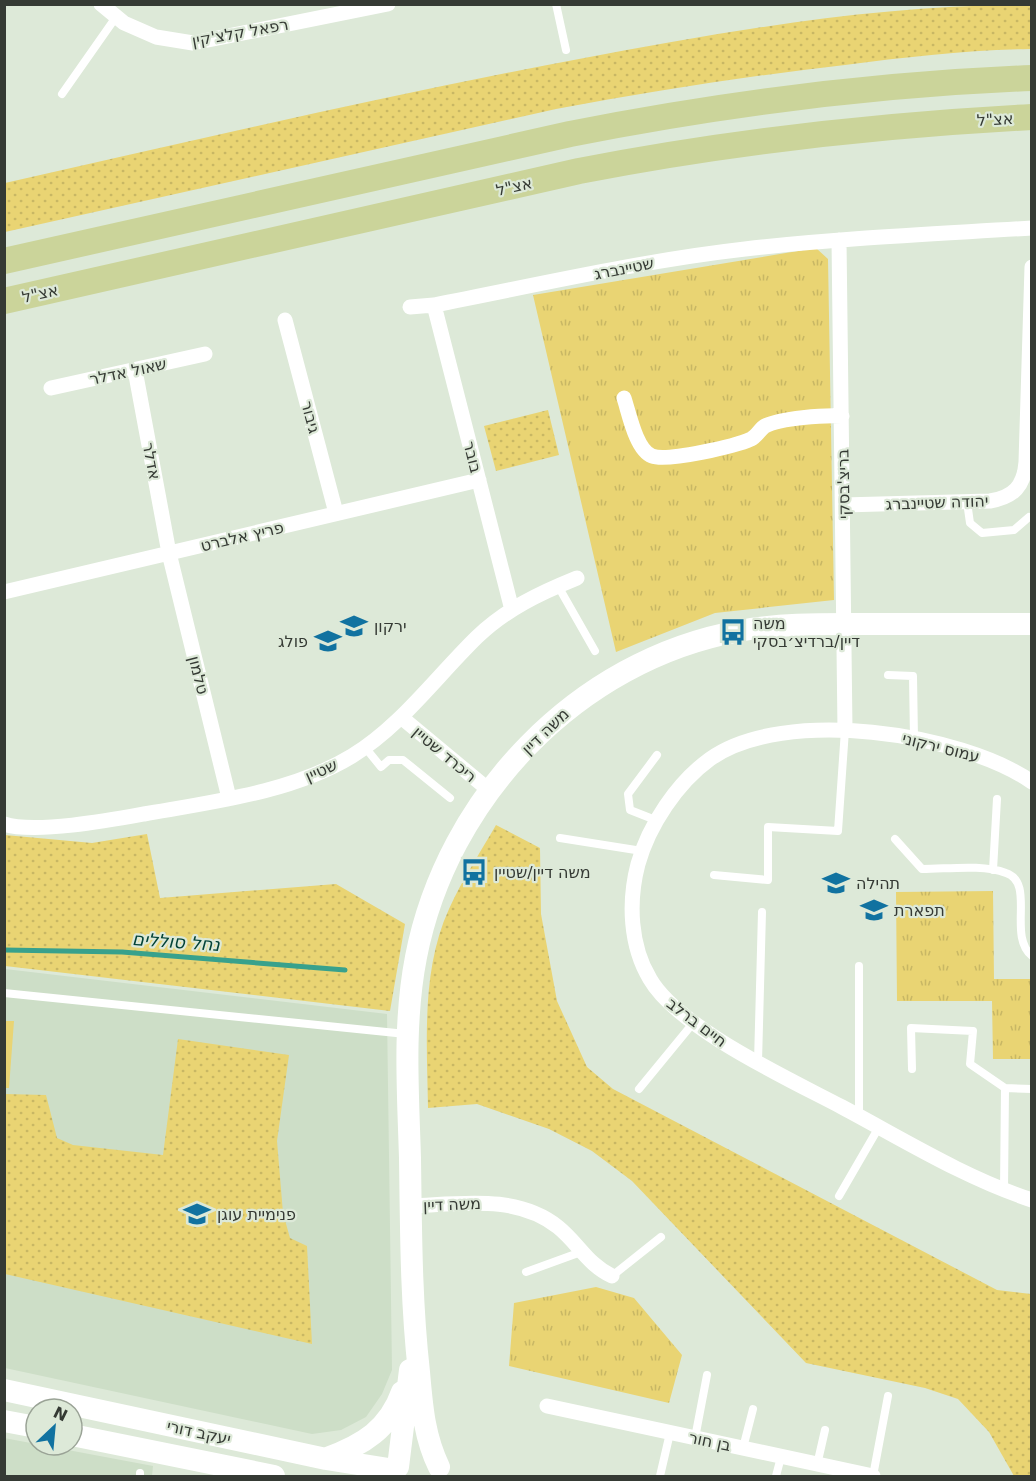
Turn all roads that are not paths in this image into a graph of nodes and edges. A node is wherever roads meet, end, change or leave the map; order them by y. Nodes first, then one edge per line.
1 (101, 4) edge
2 (388, 4) edge
3 (556, 4) edge
4 (117, 16) junction
5 (566, 50) dead end
6 (1032, 78) edge
7 (62, 94) dead end
8 (1032, 117) edge
9 (1032, 228) edge
10 (839, 240) junction
11 (4, 261) edge
12 (1032, 267) edge
13 (4, 301) edge
14 (434, 305) junction
15 (410, 307) dead end
16 (285, 320) dead end
17 (206, 354) dead end
18 (1030, 363) edge
19 (135, 370) junction
20 (51, 388) dead end
21 (624, 398) dead end
22 (842, 416) junction
23 (479, 480) junction
24 (1025, 489) edge
25 (967, 502) junction
26 (843, 505) junction
27 (336, 513) junction
28 (1029, 517) dead end
29 (169, 553) junction
30 (577, 578) dead end
31 (558, 585) junction
32 (4, 591) edge
33 (512, 610) junction
34 (845, 624) junction
35 (1032, 624) edge
36 (595, 651) dead end
37 (888, 675) dead end
38 (400, 717) junction
39 (845, 729) junction
40 (914, 739) junction
41 (364, 746) junction
42 (657, 755) dead end
43 (1032, 782) edge
44 (490, 791) junction
45 (229, 798) junction
46 (450, 798) dead end
47 (997, 799) dead end
48 (658, 821) junction
49 (4, 824) edge
50 (560, 838) dead end
51 (895, 839) dead end
52 (642, 851) junction
53 (993, 870) junction
54 (714, 875) dead end
55 (762, 912) dead end
56 (1032, 956) edge
57 (859, 966) dead end
58 (4, 993) edge
59 (694, 1022) junction
60 (407, 1034) junction
61 (758, 1062) junction
62 (912, 1069) dead end
63 (1005, 1088) junction
64 (639, 1089) dead end
65 (1032, 1089) edge
66 (859, 1116) junction
67 (879, 1127) junction
68 (1004, 1191) junction
69 (839, 1196) dead end
70 (1032, 1200) edge
71 (411, 1206) junction
72 (662, 1237) dead end
73 (581, 1252) junction
74 (526, 1272) dead end
75 (612, 1276) joint
76 (413, 1326) junction
77 (411, 1364) junction
78 (707, 1374) dead end
79 (4, 1390) edge
80 (888, 1396) dead end
81 (547, 1406) dead end
82 (753, 1409) dead end
83 (4, 1421) edge
84 (24, 1425) edge
85 (825, 1430) dead end
86 (670, 1432) junction
87 (84, 1437) edge
88 (695, 1438) junction
89 (743, 1448) junction
90 (781, 1456) junction
91 (326, 1459) junction
92 (817, 1465) junction
93 (394, 1471) edge
94 (446, 1474) edge
95 (274, 1476) edge
96 (660, 1476) edge
97 (776, 1476) edge
98 (873, 1476) edge

1 - 4 street, רפאל קלצ'קין
2 - 4 street, רפאל קלצ'קין
3 - 5 lane
4 - 7 lane
6 - 11 main road
8 - 13 main road, אצ"ל
9 - 10 street
10 - 14 street, שטיינברג
10 - 22 street, בריצ'בסקי
12 - 18 street, יהודה שטיינברג
14 - 15 street, שטיינברג
14 - 23 street, בובר
16 - 27 street, גיבור
17 - 19 street, שאול אדלר
18 - 24 street, יהודה שטיינברג
19 - 20 street, שאול אדלר
19 - 29 street, אדלר
21 - 22 street
22 - 26 street, בריצ'בסקי
23 - 27 street, פריץ אלברט
23 - 33 street, בובר
24 - 25 street, יהודה שטיינברג
25 - 26 street, יהודה שטיינברג
25 - 28 lane
26 - 34 street, בריצ'בסקי
27 - 29 street, פריץ אלברט
29 - 32 street, פריץ אלברט
29 - 45 street, טלמון
30 - 31 street, שטיין
31 - 33 street, שטיין
31 - 36 lane
33 - 38 street, שטיין
34 - 35 street, משה דיין
34 - 39 street, בריצ'בסקי
34 - 44 street, משה דיין
37 - 40 lane
38 - 41 street, שטיין
38 - 44 street, ריכרד שטיין
39 - 40 street, עמוס ירקוני
39 - 48 street, חיים ברלב
39 - 54 lane
40 - 43 street, עמוס ירקוני
41 - 45 street, שטיין
41 - 46 lane
42 - 48 lane
44 - 60 street, משה דיין
45 - 49 street, שטיין
47 - 53 lane
48 - 52 street, חיים ברלב
50 - 52 lane
51 - 53 lane
52 - 59 street, חיים ברלב
53 - 56 lane
55 - 61 lane
57 - 66 lane
58 - 60 lane
59 - 61 street, חיים ברלב
59 - 64 lane
60 - 71 street, משה דיין
61 - 66 street, חיים ברלב
62 - 63 lane
63 - 65 lane
63 - 68 lane
66 - 67 street, חיים ברלב
67 - 68 street, חיים ברלב
67 - 69 lane
68 - 70 street, חיים ברלב
71 - 73 street, משה דיין
71 - 76 street, משה דיין
72 - 75 lane
73 - 74 lane
73 - 75 street, משה דיין
76 - 77 street, משה דיין
76 - 94 street, משה דיין
77 - 91 street
77 - 93 street, משה דיין
78 - 88 lane
79 - 91 street, יעקב דורי
80 - 98 lane
81 - 86 street, בן חור
82 - 89 lane
83 - 84 street
85 - 92 lane
86 - 88 street, בן חור
86 - 96 lane
87 - 95 street, יעקב דורי
88 - 89 street, בן חור
89 - 90 street, בן חור
90 - 92 street, בן חור
90 - 97 lane
91 - 93 street, יעקב דורי
92 - 98 street, בן חור
93 - 94 street, יעקב דורי

